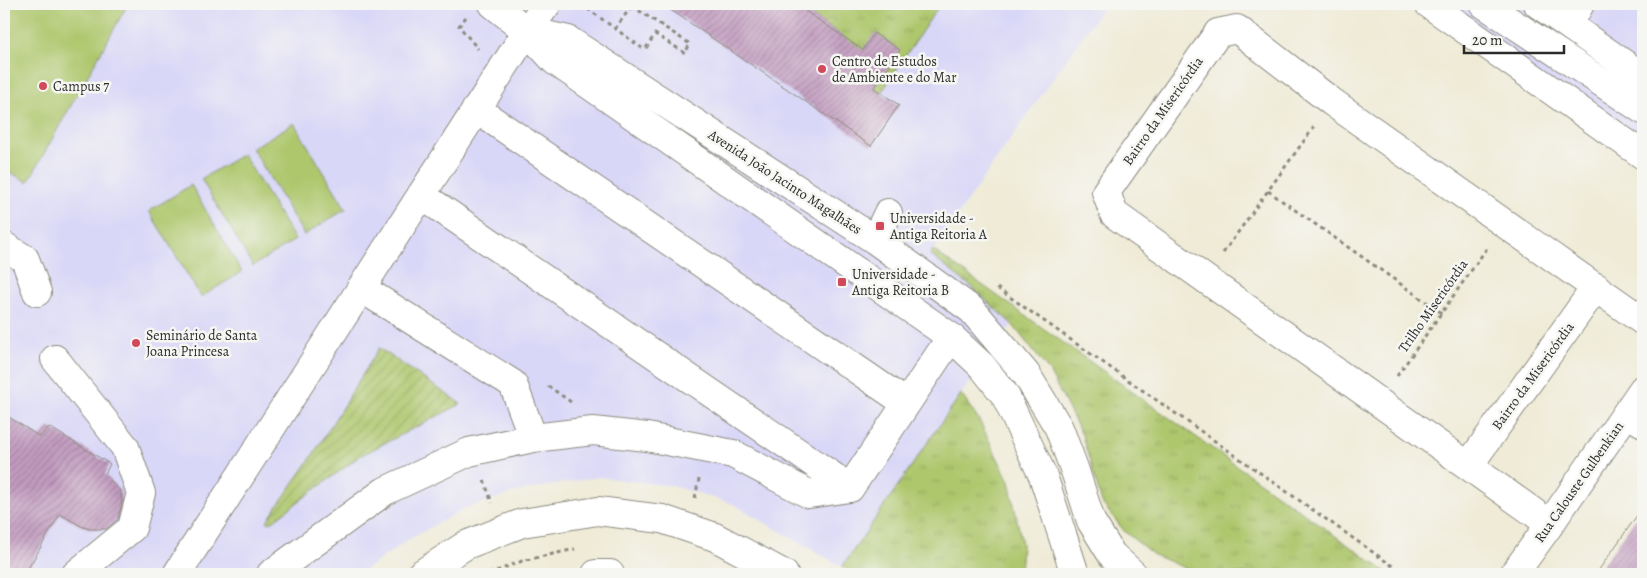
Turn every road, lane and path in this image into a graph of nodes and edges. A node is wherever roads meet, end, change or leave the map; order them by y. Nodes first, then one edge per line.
1 (493, 4) edge
2 (546, 4) edge
3 (1429, 4) edge
4 (1484, 4) edge
5 (1538, 4) edge
6 (633, 5) edge
7 (1574, 14) edge
8 (459, 26) dead end
9 (616, 29) dead end
10 (527, 31) junction
11 (644, 50) dead end
12 (481, 53) dead end
13 (1643, 77) edge
14 (1332, 102) junction
15 (476, 109) junction
16 (1643, 110) edge
17 (1643, 155) edge
18 (1268, 191) junction
19 (421, 195) junction
20 (888, 213) dead end
21 (1504, 223) junction
22 (875, 240) junction
23 (4, 246) edge
24 (1206, 278) junction
25 (1596, 287) junction
26 (361, 288) junction
27 (37, 292) dead end
28 (1442, 313) junction
29 (1643, 321) edge
30 (951, 337) junction
31 (55, 359) dead end
32 (1643, 389) edge
33 (1379, 402) junction
34 (906, 403) junction
35 (1635, 418) edge
36 (532, 438) junction
37 (1469, 465) junction
38 (481, 473) dead end
39 (700, 474) dead end
40 (850, 488) junction
41 (694, 502) dead end
42 (494, 509) dead end
43 (1550, 524) junction
44 (76, 574) edge
45 (177, 574) edge
46 (271, 574) edge
47 (421, 574) edge
48 (596, 574) edge
49 (610, 574) edge
50 (784, 574) edge
51 (1075, 574) edge
52 (1133, 574) edge
53 (1514, 574) edge

1 - 10 street, Avenida João Jacinto Magalhães
2 - 10 street
3 - 17 street
4 - 16 street
5 - 7 street
6 - 9 path
6 - 11 path
7 - 13 street
8 - 12 path
10 - 15 street
10 - 22 street, Avenida João Jacinto Magalhães
10 - 30 street, Avenida João Jacinto Magalhães
14 - 18 path
14 - 21 street, Bairro da Misericórdia
14 - 24 street, Bairro da Misericórdia
15 - 19 street
15 - 34 street
18 - 24 path
18 - 28 path
19 - 26 street
19 - 40 street
20 - 22 street
21 - 25 street, Bairro da Misericórdia
21 - 28 path, Trilho Misericórdia
22 - 52 street, Avenida João Jacinto Magalhães
23 - 27 street
24 - 33 street, Bairro da Misericórdia
25 - 29 street, Bairro da Misericórdia
25 - 37 street, Bairro da Misericórdia
26 - 36 street
26 - 45 street
28 - 33 path, Trilho Misericórdia
30 - 34 street
30 - 51 street, Avenida João Jacinto Magalhães
31 - 44 street
32 - 35 street, Rua Calouste Gulbenkian
33 - 37 street, Bairro da Misericórdia
34 - 40 street
35 - 43 street, Rua Calouste Gulbenkian
36 - 40 street
36 - 46 street
37 - 43 street, Bairro da Misericórdia
38 - 42 path
39 - 41 path
43 - 53 street, Rua Calouste Gulbenkian
47 - 50 street
48 - 49 street

